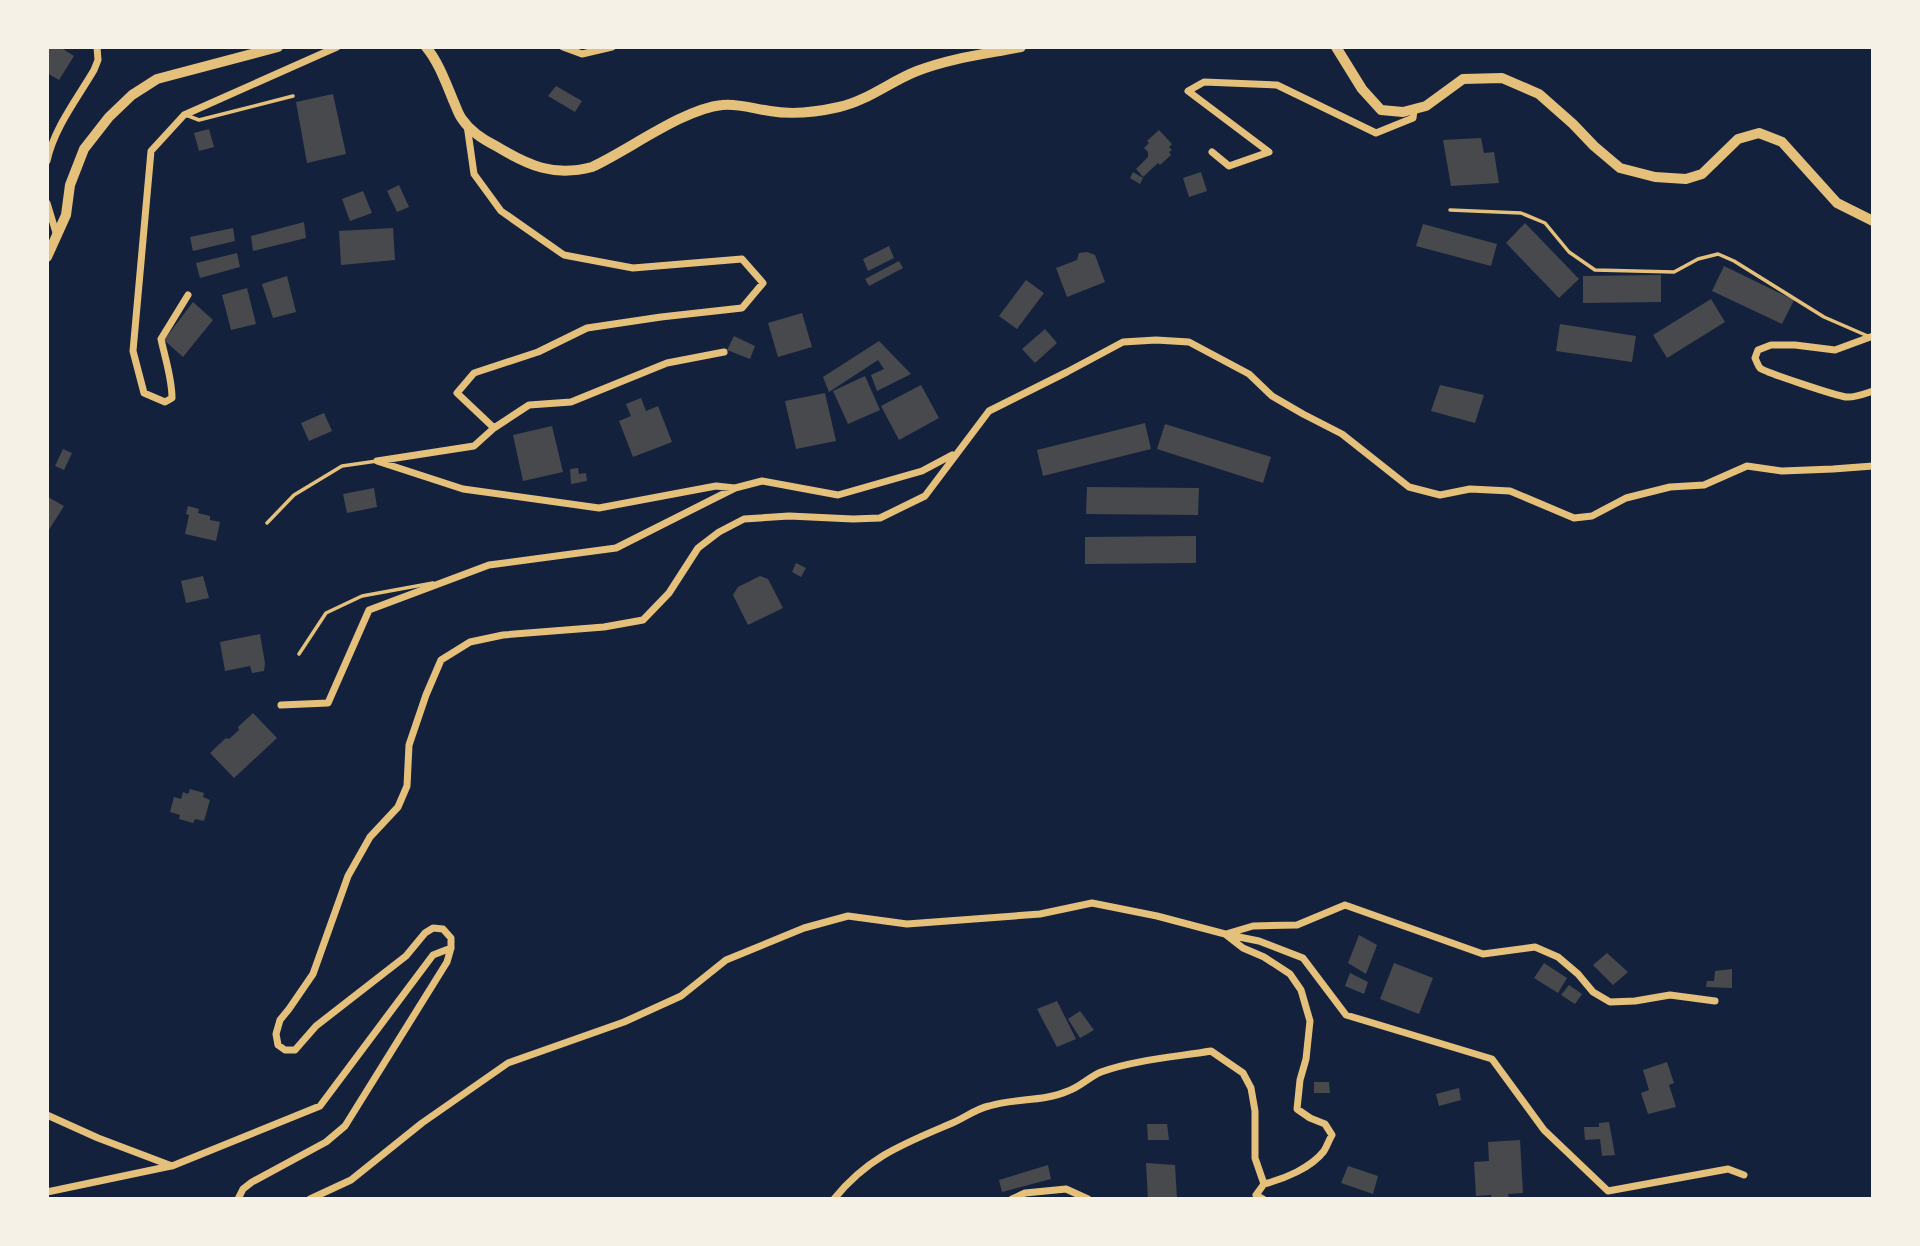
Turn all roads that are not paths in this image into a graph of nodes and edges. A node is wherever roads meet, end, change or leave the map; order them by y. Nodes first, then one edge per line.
1 (97, 47) edge
2 (278, 47) edge
3 (337, 47) edge
4 (426, 47) edge
5 (563, 47) edge
6 (612, 47) edge
7 (1021, 47) edge
8 (1336, 47) edge
9 (293, 96) dead end
10 (1414, 110) junction
11 (184, 115) junction
12 (467, 125) junction
13 (1212, 152) dead end
14 (47, 161) edge
15 (47, 203) edge
16 (1450, 210) dead end
17 (1873, 220) edge
18 (57, 236) junction
19 (47, 257) edge
20 (188, 295) dead end
21 (1872, 337) edge
22 (724, 352) dead end
23 (1873, 391) edge
24 (494, 428) junction
25 (956, 453) junction
26 (377, 461) junction
27 (1873, 466) edge
28 (735, 488) junction
29 (267, 523) dead end
30 (449, 580) junction
31 (299, 654) dead end
32 (281, 705) dead end
33 (1225, 934) junction
34 (451, 948) junction
35 (1715, 1001) dead end
36 (47, 1115) edge
37 (172, 1166) junction
38 (1744, 1175) dead end
39 (1264, 1184) junction
40 (47, 1192) edge
41 (238, 1199) edge
42 (310, 1199) edge
43 (834, 1199) edge
44 (1012, 1199) edge
45 (1088, 1199) edge
46 (1263, 1199) edge

1 - 14 street
2 - 18 main road
3 - 11 street
4 - 12 main road
5 - 6 street
7 - 12 main road
8 - 10 main road
9 - 11 lane
10 - 13 street
10 - 17 main road
11 - 20 street
12 - 24 street
15 - 18 street
16 - 21 lane
18 - 19 main road
21 - 23 street
22 - 24 street
24 - 26 street
25 - 27 street
25 - 28 street
25 - 34 street
26 - 28 street
26 - 29 lane
28 - 30 street
30 - 31 lane
30 - 32 street
33 - 35 street
33 - 38 street
33 - 39 street
33 - 42 street
34 - 37 street
34 - 41 street
36 - 37 street
37 - 40 street
39 - 43 street
39 - 46 street
44 - 45 street

